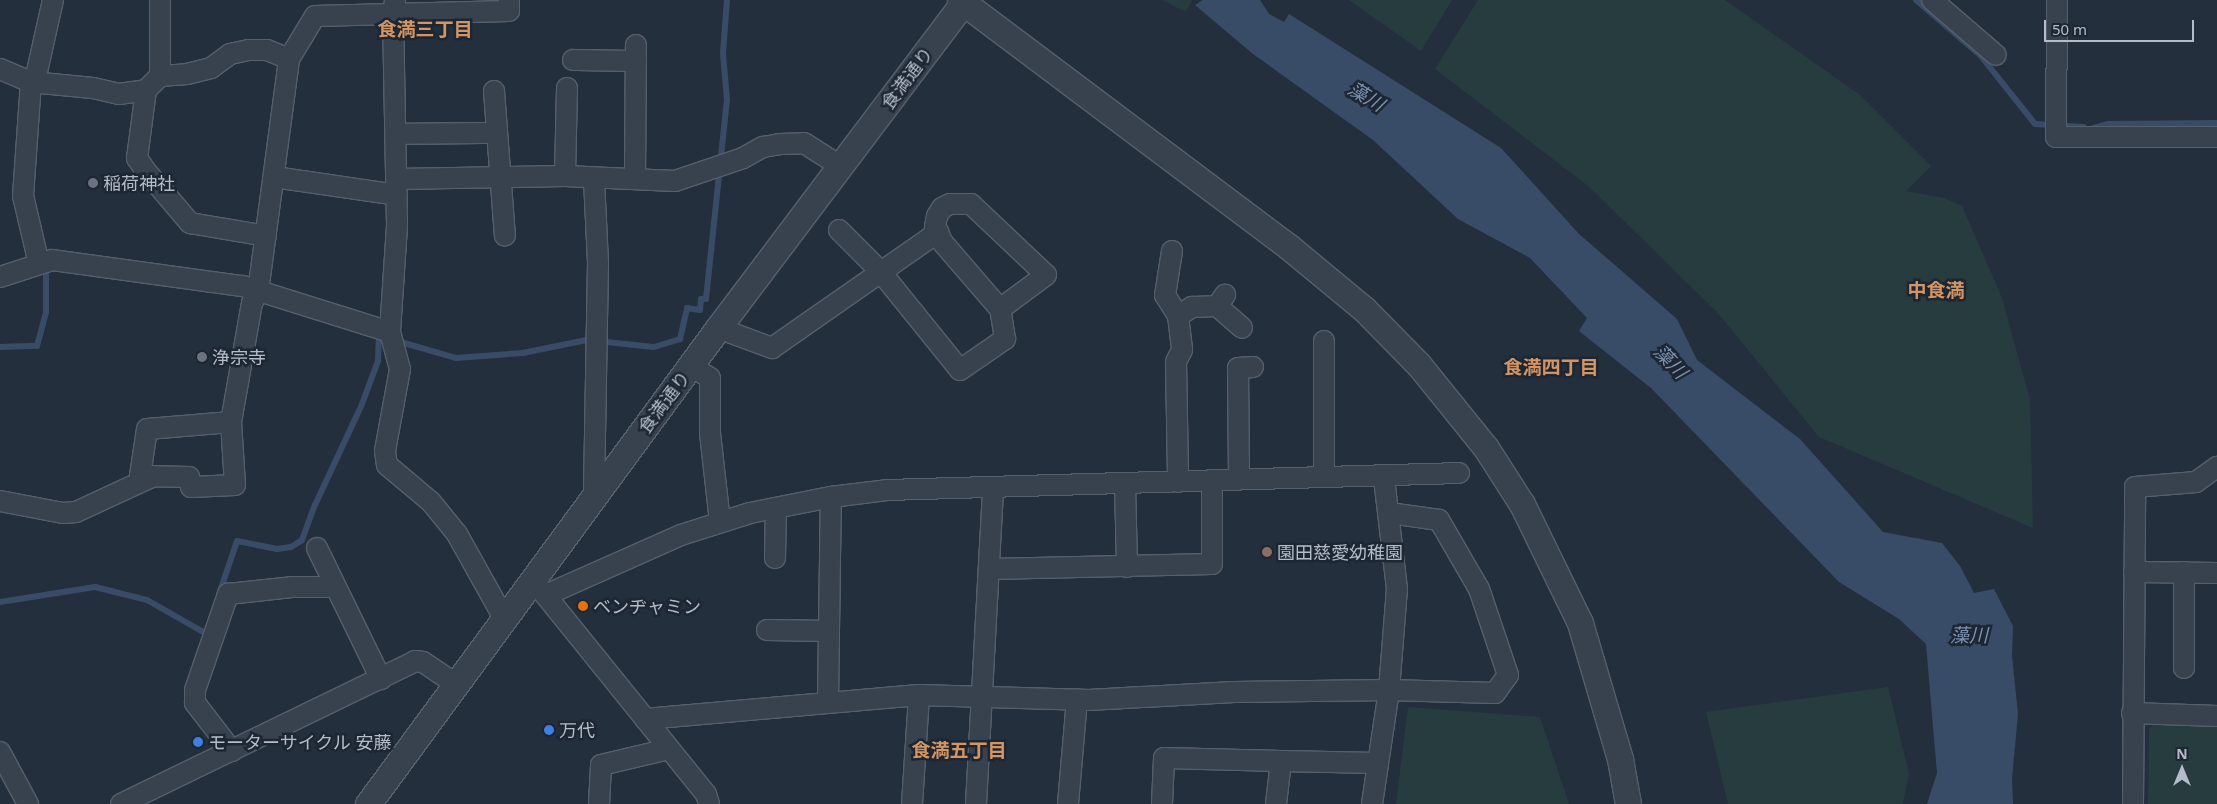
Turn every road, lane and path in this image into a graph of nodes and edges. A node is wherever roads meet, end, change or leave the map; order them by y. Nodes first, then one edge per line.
1 (53, 0) edge
2 (160, 0) edge
3 (509, 0) edge
4 (1932, 0) edge
5 (2057, 0) edge
6 (963, 1) edge
7 (314, 8) edge
8 (394, 8) edge
9 (1996, 55) dead end
10 (289, 59) junction
11 (574, 60) dead end
12 (0, 69) edge
13 (31, 82) junction
14 (153, 83) junction
15 (567, 88) dead end
16 (494, 91) dead end
17 (496, 133) junction
18 (396, 134) junction
19 (2217, 137) edge
20 (840, 166) junction
21 (565, 176) junction
22 (274, 177) junction
23 (498, 179) junction
24 (636, 179) junction
25 (594, 180) junction
26 (397, 187) junction
27 (839, 230) dead end
28 (938, 232) junction
29 (266, 236) junction
30 (506, 236) dead end
31 (1172, 251) dead end
32 (38, 264) junction
33 (880, 271) junction
34 (0, 277) edge
35 (258, 292) junction
36 (1000, 309) junction
37 (1178, 316) junction
38 (718, 328) junction
39 (1242, 328) dead end
40 (390, 332) junction
41 (1324, 342) dead end
42 (690, 366) junction
43 (1238, 368) dead end
44 (231, 422) junction
45 (2217, 467) edge
46 (1459, 473) dead end
47 (154, 476) junction
48 (1324, 477) junction
49 (1384, 478) junction
50 (1239, 479) junction
51 (1212, 481) junction
52 (1178, 482) junction
53 (1126, 484) junction
54 (993, 487) junction
55 (594, 495) junction
56 (831, 497) junction
57 (0, 502) edge
58 (776, 508) junction
59 (1390, 513) junction
60 (720, 522) junction
61 (317, 548) dead end
62 (775, 558) dead end
63 (1127, 567) junction
64 (989, 569) junction
65 (2134, 572) junction
66 (2184, 572) junction
67 (2217, 573) edge
68 (334, 587) junction
69 (539, 587) junction
70 (504, 618) junction
71 (767, 630) dead end
72 (829, 631) junction
73 (2184, 668) dead end
74 (381, 679) junction
75 (456, 684) junction
76 (1389, 690) junction
77 (920, 695) junction
78 (982, 696) junction
79 (1077, 699) junction
80 (828, 702) junction
81 (2132, 713) junction
82 (2217, 716) edge
83 (645, 719) junction
84 (669, 749) junction
85 (232, 751) junction
86 (0, 752) edge
87 (1280, 761) junction
88 (1377, 763) junction
89 (372, 802) edge
90 (28, 804) edge
91 (121, 804) edge
92 (599, 804) edge
93 (709, 804) edge
94 (912, 804) edge
95 (976, 804) edge
96 (1068, 804) edge
97 (1162, 804) edge
98 (1276, 804) edge
99 (1372, 804) edge
100 (1628, 804) edge
101 (2133, 804) edge

1 - 13 street
2 - 14 street
3 - 8 street
4 - 9 street
5 - 19 street
6 - 20 street, 食満通り
6 - 100 street
7 - 8 street
7 - 10 street
8 - 18 street
10 - 14 street
10 - 22 street
11 - 24 street
12 - 13 street
13 - 14 street
13 - 32 street
14 - 29 street
15 - 21 street
16 - 17 street
17 - 18 street
17 - 23 street
18 - 26 street
20 - 24 street
20 - 38 street, 食満通り
21 - 23 street
21 - 25 street
22 - 26 street
22 - 29 street
23 - 26 street
23 - 30 street
24 - 25 street
25 - 55 street
26 - 40 street
27 - 33 street
28 - 33 street
28 - 36 street
28 - 36 street
29 - 35 street
31 - 37 street
32 - 34 street
32 - 35 street
33 - 36 street
33 - 38 street
35 - 40 street
35 - 44 street
37 - 39 street
37 - 52 street
38 - 42 street, 食満通り
40 - 70 street
41 - 48 street
42 - 55 street, 食満通り
42 - 60 street
43 - 50 street
44 - 47 street
44 - 47 street
45 - 65 street
46 - 49 street
47 - 57 street
48 - 49 street
48 - 50 street
49 - 59 street
50 - 51 street
51 - 52 street
51 - 63 street
52 - 53 street
53 - 54 street
53 - 63 street
54 - 56 street
54 - 64 street
55 - 69 street, 食満通り
56 - 58 street
56 - 72 street
58 - 60 street
58 - 62 street
59 - 76 street
59 - 76 street
60 - 69 street
61 - 68 street
63 - 64 street
64 - 78 street
65 - 66 street
65 - 81 street
66 - 67 street
66 - 73 street
68 - 74 street
68 - 85 street
69 - 70 street, 食満通り
69 - 83 street
70 - 75 street, 食満通り
71 - 72 street
72 - 80 street
74 - 75 street
74 - 85 street
75 - 89 street, 食満通り
76 - 79 street
76 - 88 street
77 - 78 street
77 - 80 street
77 - 94 street
78 - 79 street
78 - 95 street
79 - 96 street
80 - 83 street
81 - 82 street
81 - 101 street
83 - 84 street
84 - 92 street
84 - 93 street
85 - 91 street
86 - 90 street
87 - 88 street
87 - 97 street
87 - 98 street
88 - 99 street

